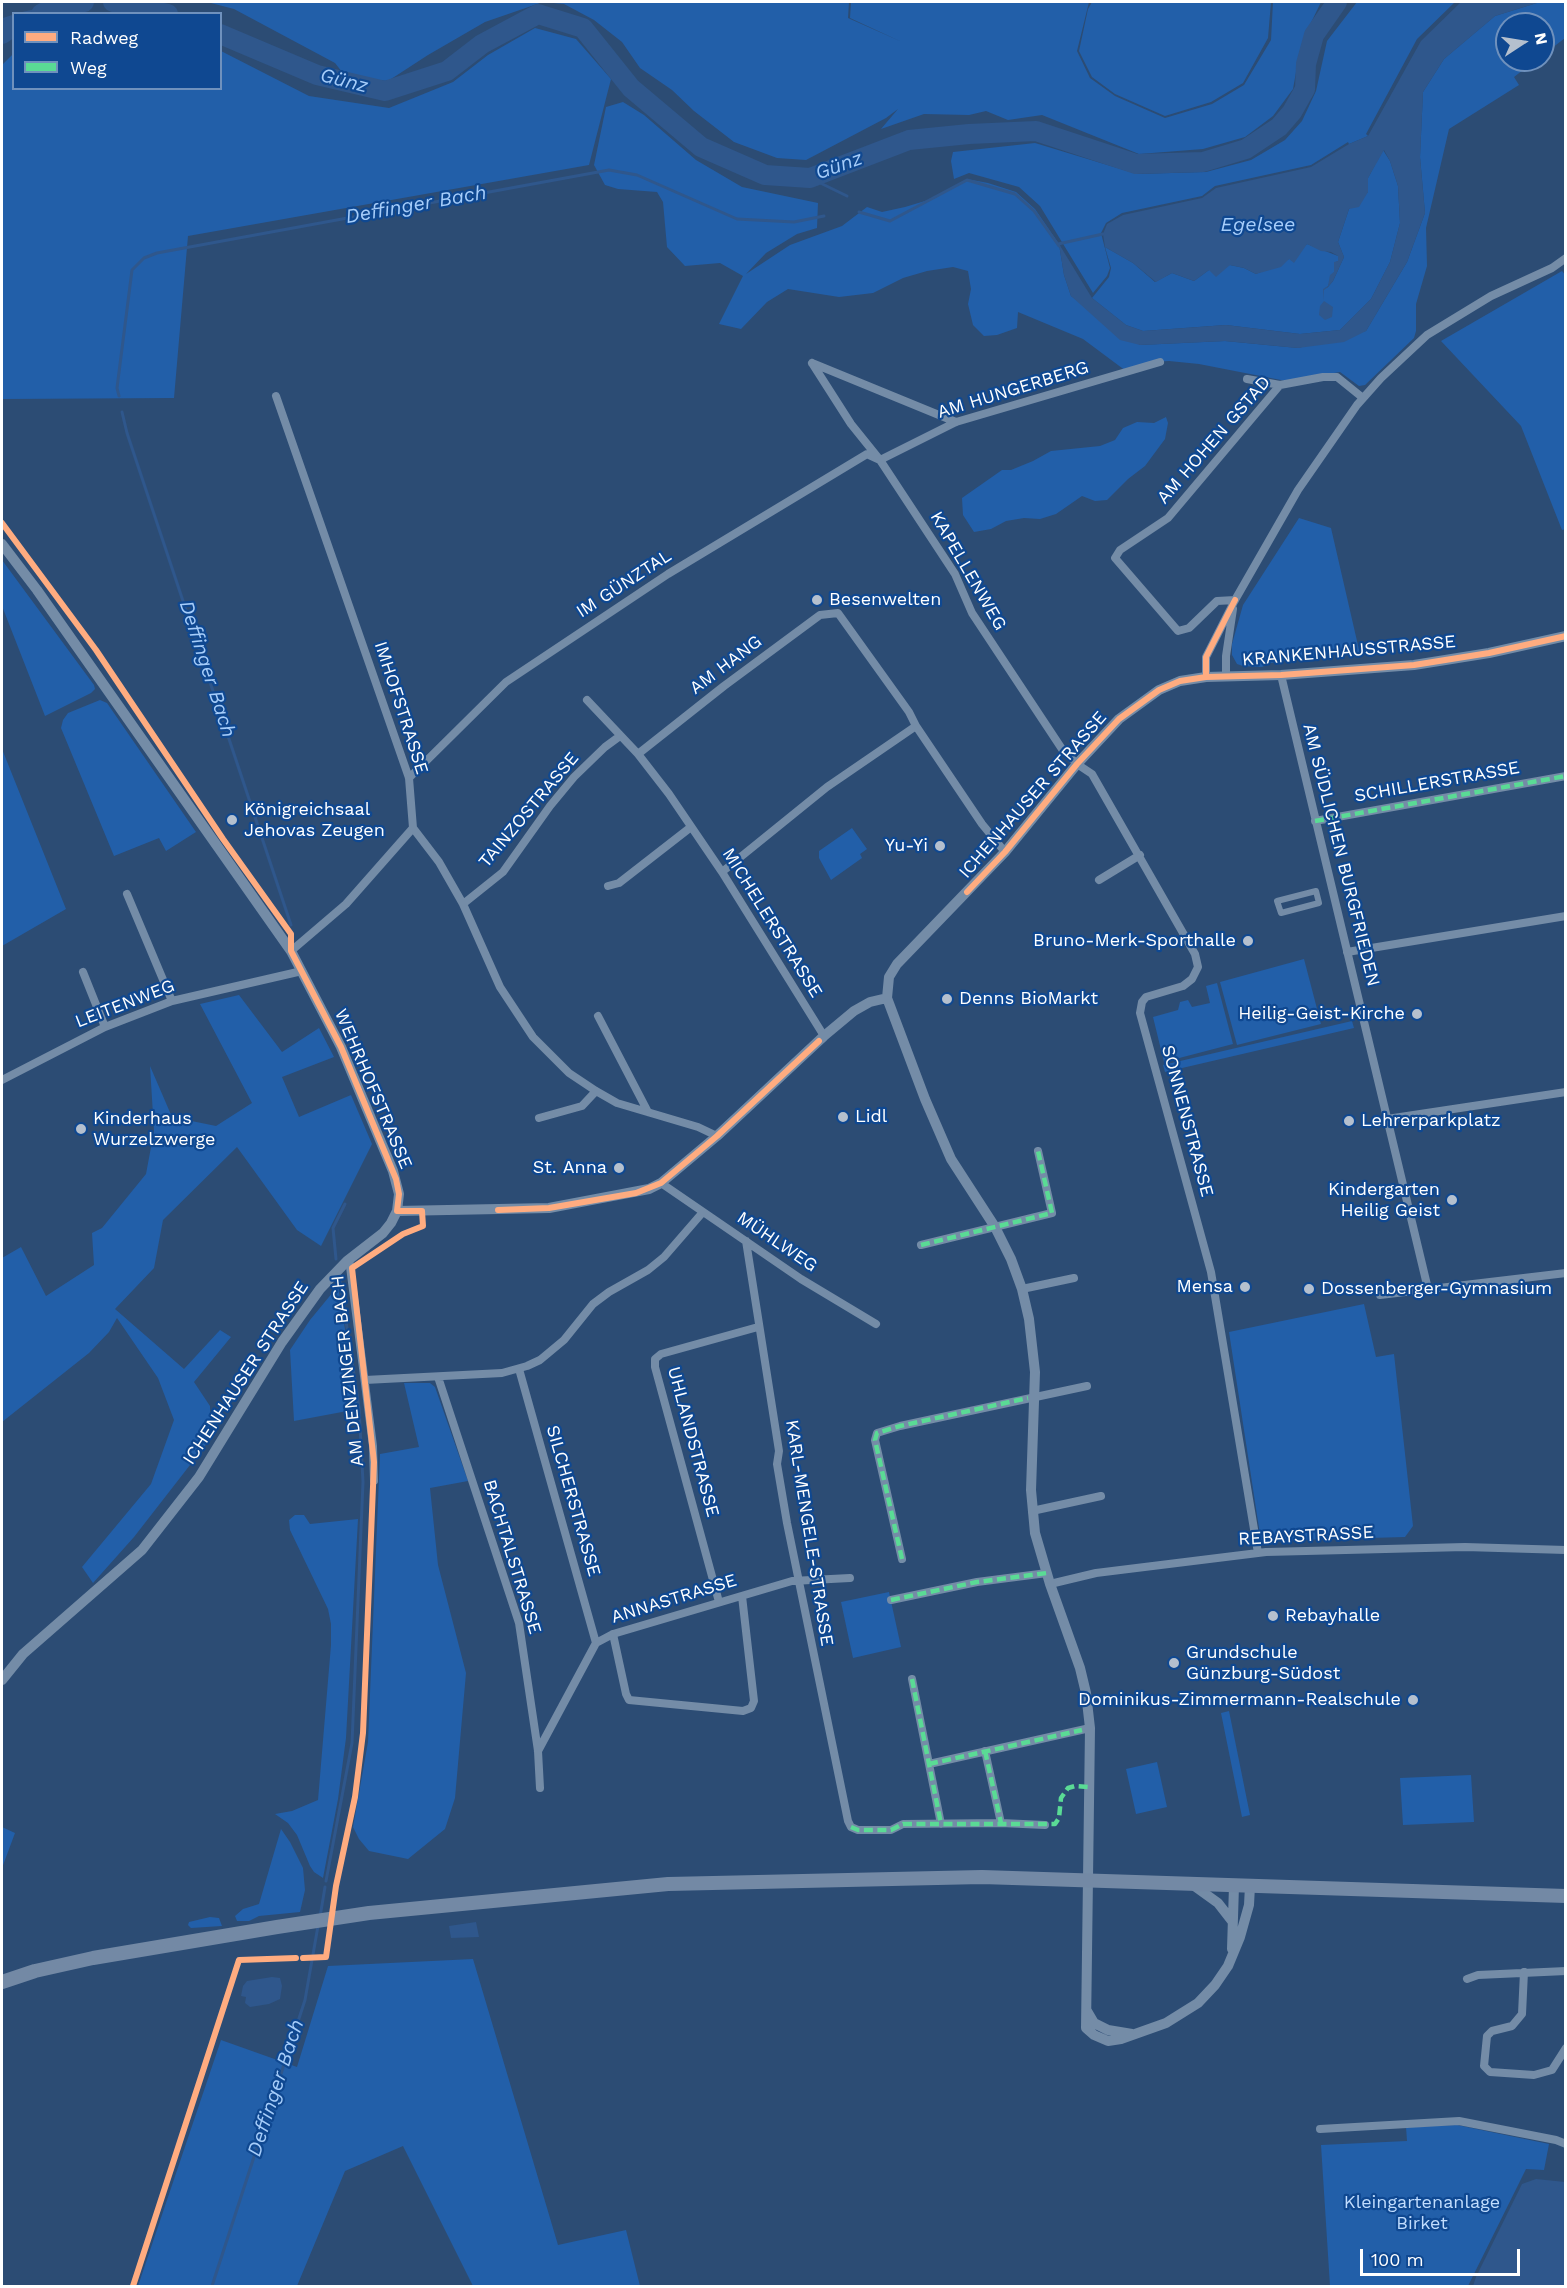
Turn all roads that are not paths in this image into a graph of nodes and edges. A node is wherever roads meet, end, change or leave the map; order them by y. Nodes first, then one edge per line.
1 (1566, 258) edge
2 (1160, 362) dead end
3 (1247, 379) dead end
4 (1280, 385) junction
5 (276, 396) dead end
6 (1364, 398) junction
7 (956, 422) junction
8 (880, 460) junction
9 (2, 544) edge
10 (1235, 600) junction
11 (1566, 636) edge
12 (1281, 675) junction
13 (1226, 676) junction
14 (1206, 677) junction
15 (587, 700) dead end
16 (916, 726) junction
17 (620, 736) junction
18 (638, 754) junction
19 (1077, 764) junction
20 (1566, 776) edge
21 (409, 778) junction
22 (1316, 821) junction
23 (691, 827) junction
24 (413, 828) junction
25 (1005, 852) junction
26 (1140, 855) junction
27 (722, 872) junction
28 (1099, 880) dead end
29 (608, 886) dead end
30 (1316, 891) joint
31 (127, 894) dead end
32 (463, 904) junction
33 (1566, 916) edge
34 (291, 951) junction
35 (1347, 952) junction
36 (302, 971) junction
37 (83, 972) dead end
38 (887, 998) junction
39 (172, 1001) junction
40 (598, 1016) dead end
41 (105, 1027) junction
42 (824, 1036) junction
43 (2, 1080) edge
44 (596, 1092) junction
45 (1566, 1092) edge
46 (648, 1112) junction
47 (539, 1118) dead end
48 (1387, 1119) junction
49 (717, 1136) junction
50 (1038, 1151) dead end
51 (661, 1183) junction
52 (397, 1210) junction
53 (704, 1212) junction
54 (995, 1227) junction
55 (746, 1241) junction
56 (921, 1245) dead end
57 (348, 1260) junction
58 (1566, 1273) edge
59 (1074, 1278) dead end
60 (1022, 1289) junction
61 (1428, 1289) junction
62 (1380, 1296) dead end
63 (876, 1324) dead end
64 (758, 1327) junction
65 (519, 1369) junction
66 (438, 1377) junction
67 (365, 1380) junction
68 (1087, 1386) dead end
69 (1036, 1396) junction
70 (374, 1481) dead end
71 (1101, 1496) dead end
72 (1032, 1511) junction
73 (1566, 1550) edge
74 (1258, 1553) junction
75 (902, 1558) dead end
76 (850, 1578) dead end
77 (1048, 1578) junction
78 (798, 1581) junction
79 (742, 1596) junction
80 (891, 1600) dead end
81 (720, 1602) junction
82 (613, 1634) junction
83 (596, 1642) junction
84 (912, 1679) dead end
85 (2, 1680) edge
86 (1090, 1728) junction
87 (538, 1751) junction
88 (985, 1751) junction
89 (929, 1764) junction
90 (540, 1788) dead end
91 (1001, 1823) junction
92 (941, 1824) junction
93 (1045, 1825) dead end
94 (1193, 1885) junction
95 (1234, 1886) junction
96 (1250, 1886) junction
97 (1566, 1896) edge
98 (1232, 1921) junction
99 (1232, 1952) junction
100 (35, 1971) junction
101 (1566, 1971) edge
102 (1524, 1972) junction
103 (2, 1976) edge
104 (1467, 1979) dead end
105 (2, 1982) edge
106 (1086, 2009) junction
107 (1135, 2034) junction
108 (1566, 2048) edge
109 (1320, 2129) dead end
110 (1566, 2144) edge

1 - 6 street
2 - 7 street, AM HUNGERBERG
3 - 4 street
4 - 6 street, AM HOHEN GSTAD
4 - 10 street, AM HOHEN GSTAD
5 - 21 street, IMHOFSTRASSE
6 - 10 street
7 - 8 street, AM HUNGERBERG
7 - 8 street, KAPELLENWEG
8 - 19 street, KAPELLENWEG
8 - 21 street, IM GÜNZTAL
9 - 34 street, WEHRHOFSTRASSE
10 - 13 street
10 - 14 street
11 - 12 street, KRANKENHAUSSTRASSE
12 - 13 street, KRANKENHAUSSTRASSE
12 - 22 street, AM SÜDLICHEN BURGFRIEDEN
13 - 14 street, KRANKENHAUSSTRASSE
14 - 19 street, ICHENHAUSER STRASSE
15 - 17 street, MICHELERSTRASSE
16 - 18 street, AM HANG
16 - 25 street
16 - 27 street
17 - 18 street, MICHELERSTRASSE
17 - 32 street, TAINZOSTRASSE
18 - 23 street, MICHELERSTRASSE
19 - 25 street, ICHENHAUSER STRASSE
19 - 26 street, SONNENSTRASSE
20 - 22 street, SCHILLERSTRASSE
21 - 24 street, IMHOFSTRASSE
22 - 35 street, AM SÜDLICHEN BURGFRIEDEN
23 - 27 street, MICHELERSTRASSE
23 - 29 street
24 - 32 street
24 - 34 street
25 - 38 street, ICHENHAUSER STRASSE
26 - 28 street
26 - 74 street, SONNENSTRASSE
27 - 42 street, MICHELERSTRASSE
30 - 30 street
31 - 39 street
32 - 44 street
33 - 35 street
34 - 36 street, WEHRHOFSTRASSE
35 - 48 street, AM SÜDLICHEN BURGFRIEDEN
36 - 39 street, LEITENWEG
36 - 52 street, WEHRHOFSTRASSE
37 - 41 street
38 - 42 street
38 - 54 street
39 - 41 street, LEITENWEG
40 - 46 street
41 - 43 street, LEITENWEG
42 - 49 street
44 - 46 street
44 - 47 street
45 - 48 street
46 - 49 street
48 - 61 street, AM SÜDLICHEN BURGFRIEDEN
49 - 51 street
50 - 54 street
51 - 52 street
51 - 53 street, MÜHLWEG
52 - 57 street, ICHENHAUSER STRASSE
53 - 55 street, MÜHLWEG
53 - 65 street
54 - 56 street
54 - 60 street
55 - 63 street, MÜHLWEG
55 - 64 street, KARL-MENGELE-STRASSE
57 - 67 street, AM DENZINGER BACH
57 - 85 street, ICHENHAUSER STRASSE
58 - 61 street
59 - 60 street
60 - 69 street
61 - 62 street
64 - 78 street, KARL-MENGELE-STRASSE
64 - 81 street, UHLANDSTRASSE
65 - 66 street
65 - 83 street, SILCHERSTRASSE
66 - 67 street
66 - 87 street, BACHTALSTRASSE
67 - 70 street, AM DENZINGER BACH
68 - 69 street
69 - 72 street
69 - 75 street
71 - 72 street
72 - 77 street
73 - 74 street, REBAYSTRASSE
74 - 77 street, REBAYSTRASSE
76 - 78 street, ANNASTRASSE
77 - 80 street, REBAYSTRASSE
77 - 86 street
78 - 79 street, ANNASTRASSE
78 - 92 street, KARL-MENGELE-STRASSE
79 - 81 street, ANNASTRASSE
79 - 82 street
81 - 82 street, ANNASTRASSE
82 - 83 street, ANNASTRASSE
83 - 87 street, ANNASTRASSE
84 - 89 street
86 - 88 street
86 - 106 street
87 - 90 street
88 - 89 street
88 - 91 street
89 - 92 street
91 - 92 street
91 - 93 street
94 - 95 main road
94 - 98 street
94 - 100 main road
95 - 96 main road
95 - 98 street
96 - 97 main road
96 - 99 street
98 - 99 street
99 - 107 street
100 - 103 main road
100 - 105 main road
101 - 102 street
102 - 104 street
102 - 108 street
106 - 107 street
106 - 107 street
109 - 110 street

